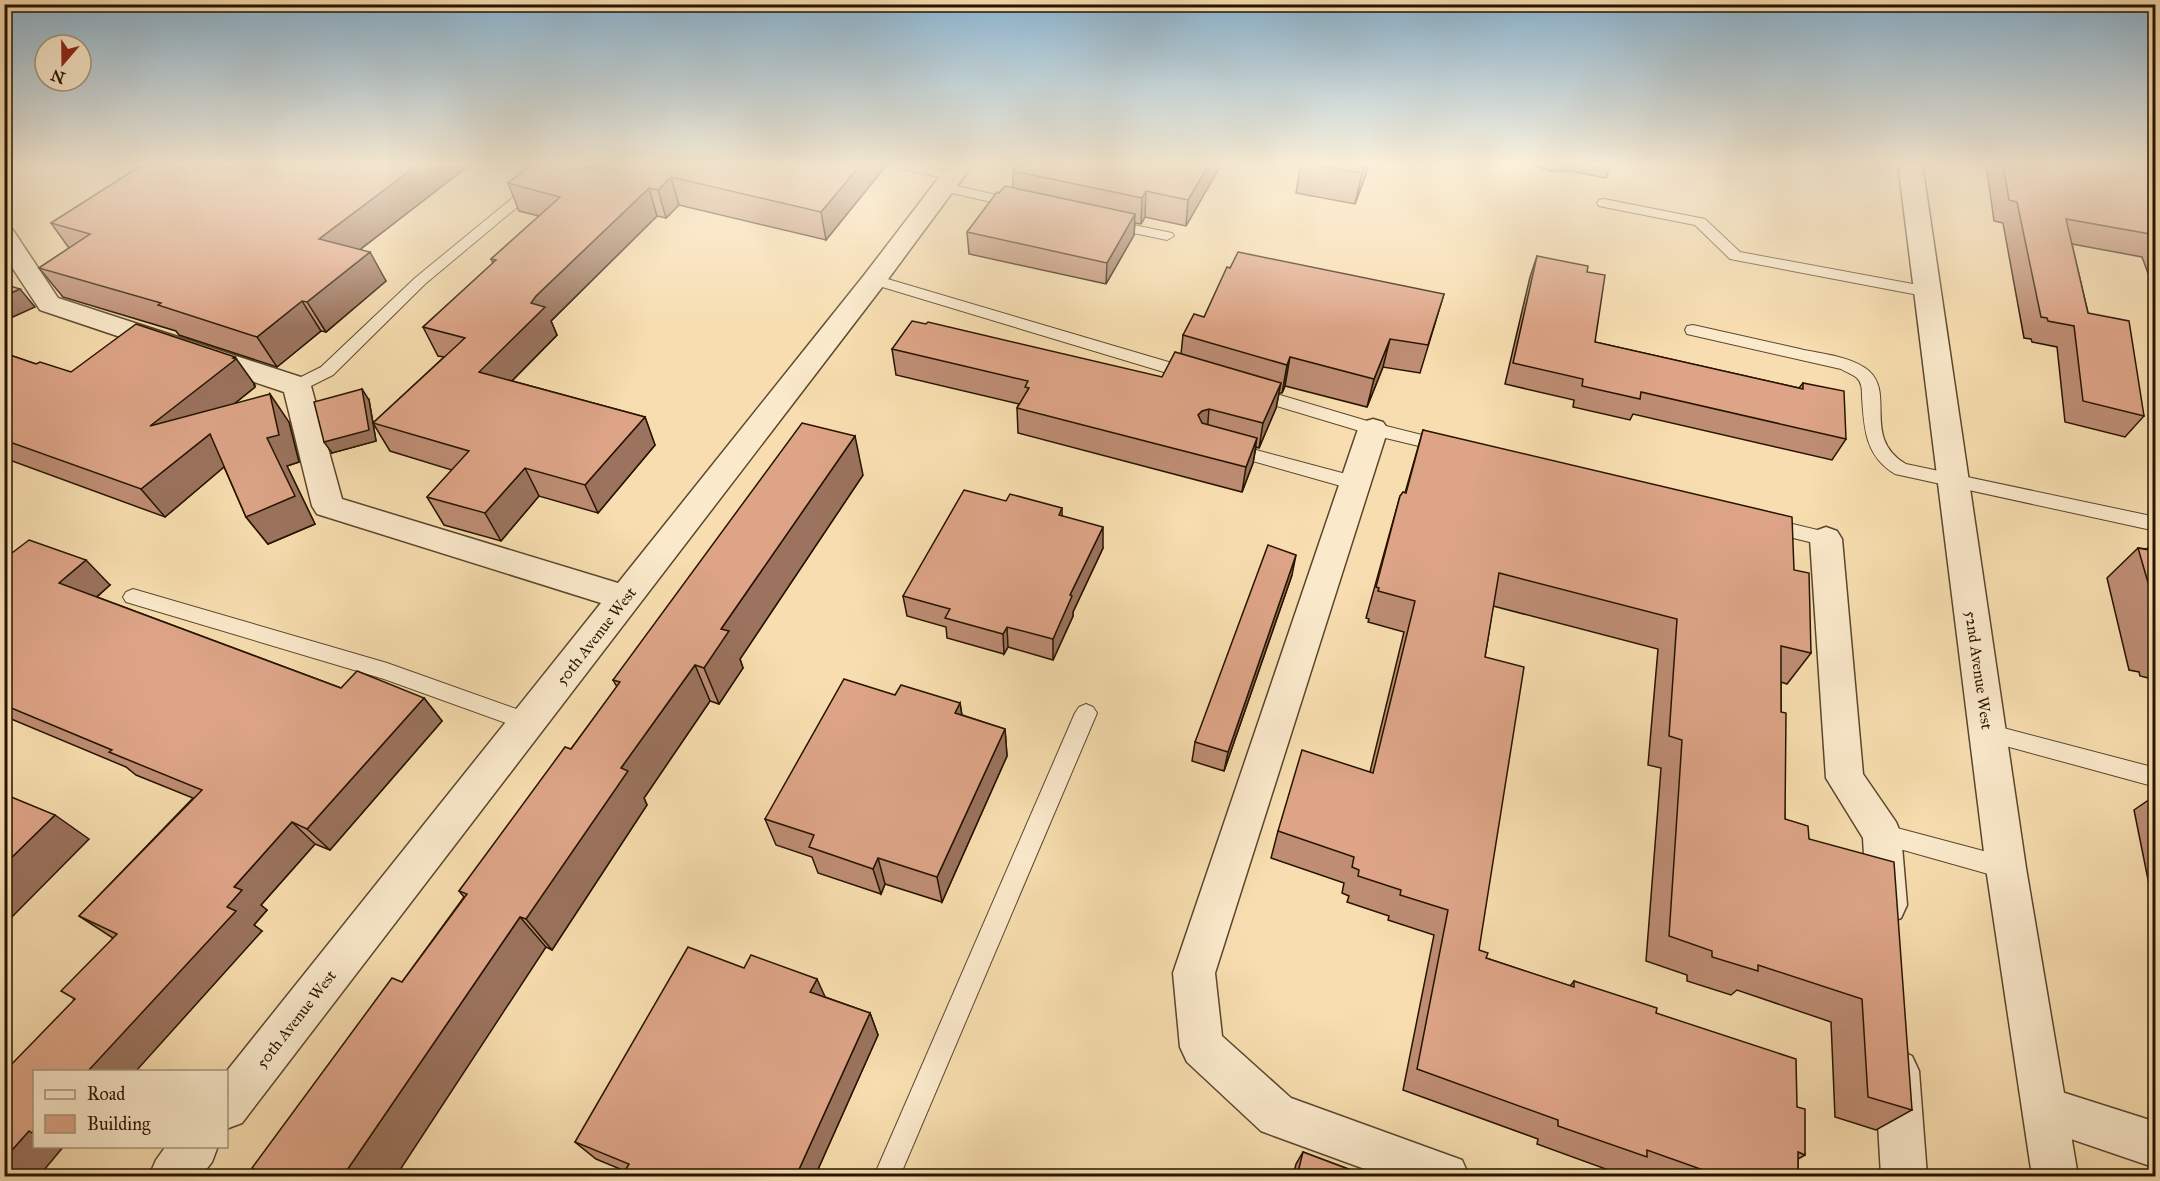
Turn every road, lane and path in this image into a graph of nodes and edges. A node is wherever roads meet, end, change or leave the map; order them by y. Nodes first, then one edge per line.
1 (496, 218) edge
2 (921, 218) edge
3 (1680, 218) edge
4 (1918, 218) edge
5 (1098, 221) edge
6 (4, 235) edge
7 (1167, 237) dead end
8 (874, 280) junction
9 (1929, 292) junction
10 (1692, 330) dead end
11 (1204, 378) edge
12 (297, 386) junction
13 (1238, 388) edge
14 (1373, 429) junction
15 (1217, 446) edge
16 (1466, 451) edge
17 (1954, 481) junction
18 (1355, 483) junction
19 (1756, 522) edge
20 (2156, 524) edge
21 (1826, 539) joint
22 (133, 597) dead end
23 (626, 598) junction
24 (1086, 713) dead end
25 (528, 722) junction
26 (1988, 733) junction
27 (2156, 778) edge
28 (1882, 834) junction
29 (2006, 868) junction
30 (1889, 940) edge
31 (1895, 1035) edge
32 (228, 1104) edge
33 (2046, 1109) junction
34 (2156, 1145) edge
35 (194, 1148) edge
36 (172, 1176) edge
37 (887, 1176) edge
38 (1446, 1176) edge
39 (1904, 1176) edge
40 (2055, 1176) edge

1 - 12 lane
2 - 8 street, 50th Avenue West
3 - 9 lane
4 - 9 street, 52nd Avenue West
5 - 7 lane
6 - 12 street
8 - 11 lane
8 - 23 street, 50th Avenue West
9 - 17 street, 52nd Avenue West
10 - 17 lane
12 - 23 street
13 - 14 lane
14 - 16 lane
14 - 18 street
15 - 18 lane
17 - 20 lane
17 - 26 street, 52nd Avenue West
18 - 38 street
19 - 21 lane
21 - 28 street
22 - 25 lane
23 - 25 street, 50th Avenue West
24 - 37 lane
25 - 32 street, 50th Avenue West
26 - 27 lane
26 - 29 street, 52nd Avenue West
28 - 29 lane
28 - 30 street
29 - 33 street, 52nd Avenue West
31 - 39 street
33 - 34 street
33 - 40 street, 52nd Avenue West
35 - 36 street

